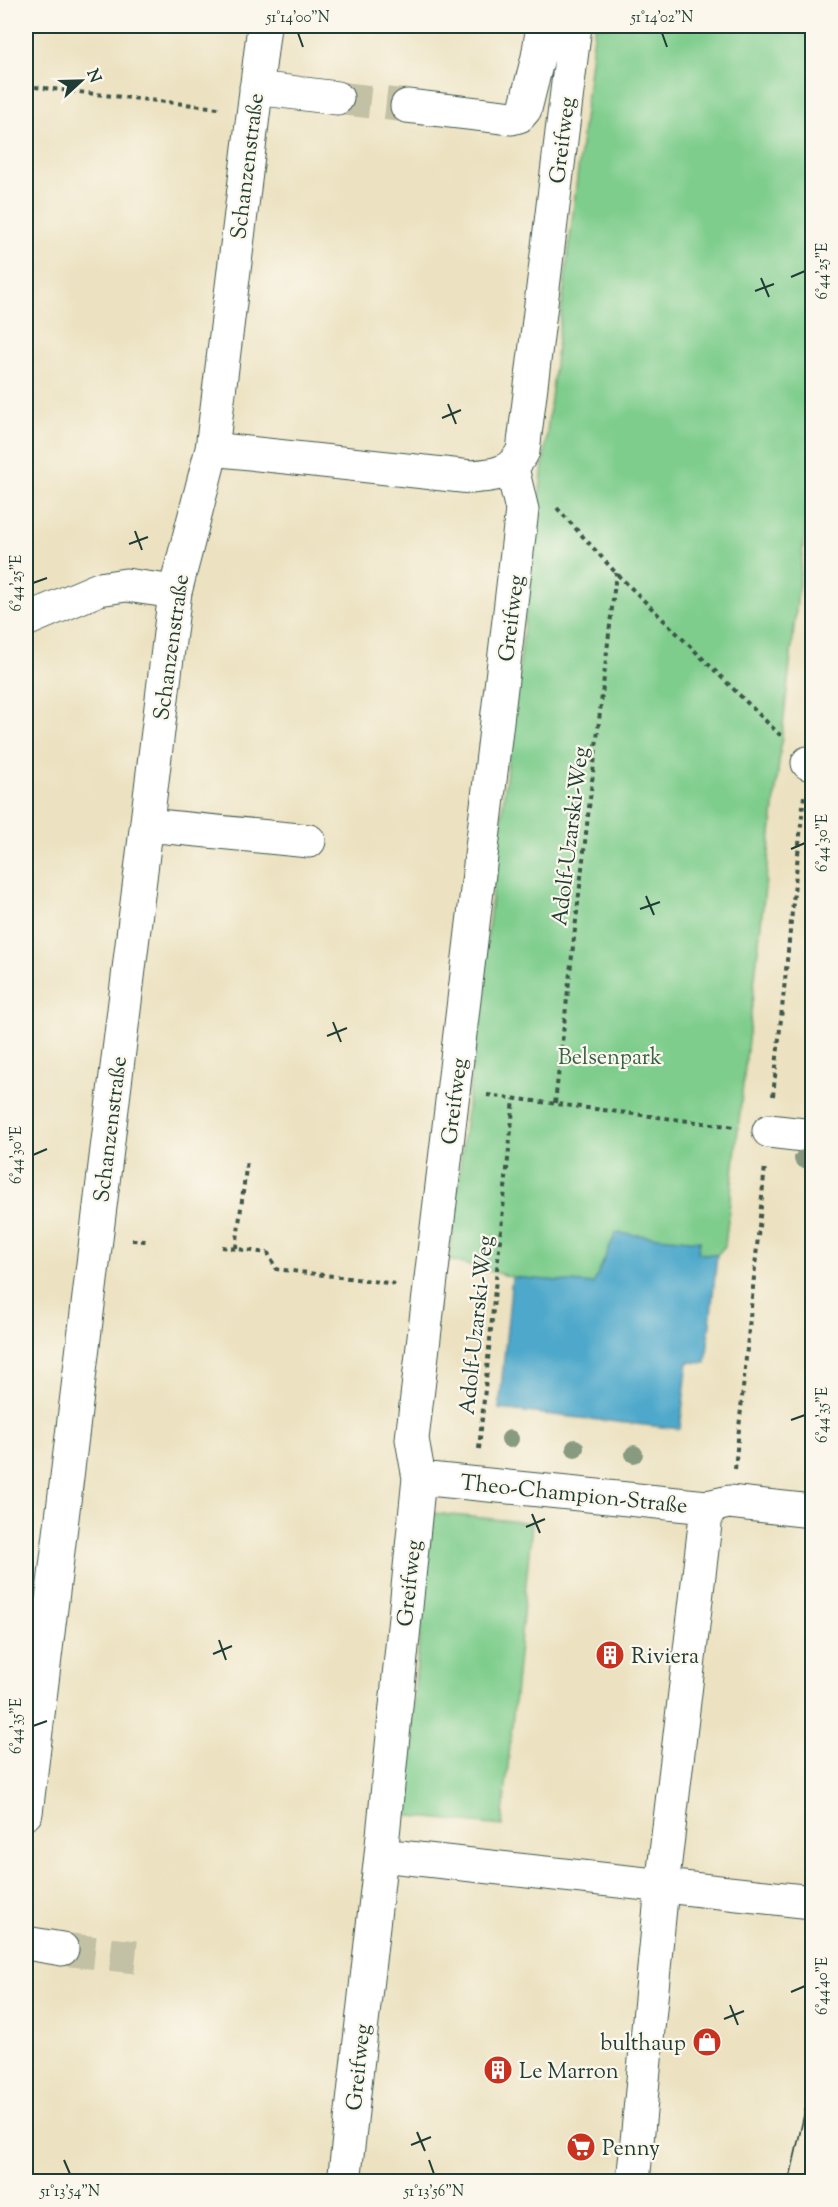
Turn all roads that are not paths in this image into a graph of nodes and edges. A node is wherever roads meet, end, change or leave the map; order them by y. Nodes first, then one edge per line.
1 (264, 26) edge
2 (543, 26) edge
3 (575, 26) edge
4 (337, 98) tunnel mouth
5 (254, 100) junction
6 (407, 106) tunnel mouth
7 (212, 448) junction
8 (512, 468) junction
9 (175, 592) junction
10 (26, 620) edge
11 (147, 825) junction
12 (309, 841) dead end
13 (769, 1131) road end
14 (813, 1136) edge
15 (419, 1478) junction
16 (707, 1506) junction
17 (813, 1511) edge
18 (26, 1813) edge
19 (381, 1856) junction
20 (662, 1887) junction
21 (813, 1902) edge
22 (26, 1943) edge
23 (62, 1948) tunnel mouth
24 (344, 2181) edge
25 (633, 2181) edge

1 - 5 street, Schanzenstraße
2 - 6 street
3 - 8 street, Greifweg
4 - 5 street
5 - 7 street, Schanzenstraße
7 - 8 street
7 - 9 street, Schanzenstraße
8 - 15 street, Greifweg
9 - 10 street
9 - 11 street, Schanzenstraße
11 - 12 street
11 - 18 street, Schanzenstraße
13 - 14 street
15 - 16 street, Theo-Champion-Straße
15 - 19 street, Greifweg
16 - 17 street
16 - 20 street, Theo-Champion-Straße
19 - 20 street
19 - 24 street, Greifweg
20 - 21 street
20 - 25 street, Theo-Champion-Straße
22 - 23 street

